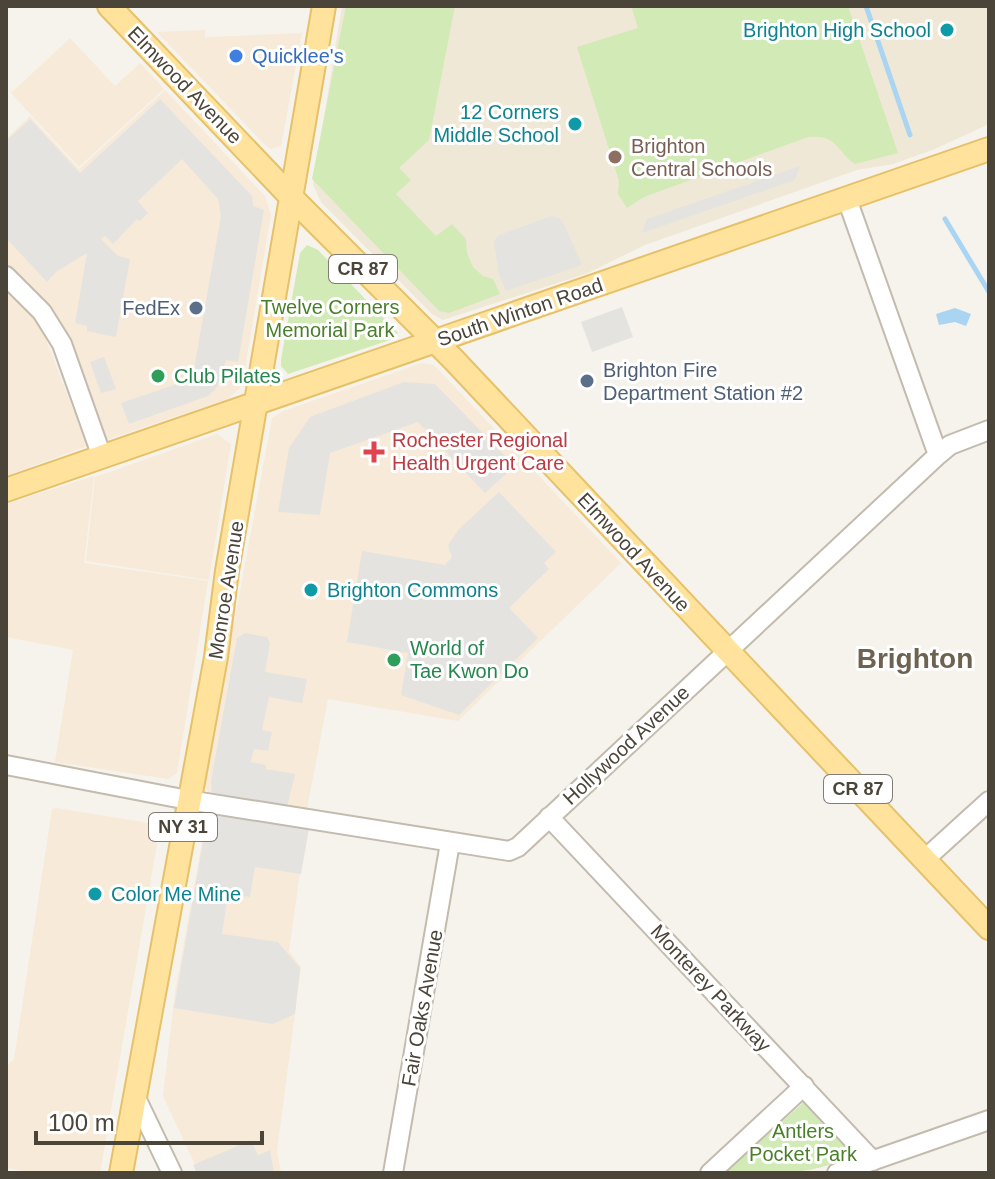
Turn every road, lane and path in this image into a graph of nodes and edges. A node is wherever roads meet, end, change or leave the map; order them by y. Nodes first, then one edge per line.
1 (109, 6) edge
2 (324, 6) edge
3 (989, 149) edge
4 (291, 197) junction
5 (847, 199) junction
6 (6, 276) edge
7 (435, 341) junction
8 (256, 403) junction
9 (989, 430) edge
10 (938, 455) junction
11 (102, 457) junction
12 (6, 490) edge
13 (727, 651) junction
14 (6, 765) edge
15 (188, 800) junction
16 (989, 801) edge
17 (549, 817) junction
18 (450, 843) junction
19 (924, 860) junction
20 (989, 928) edge
21 (804, 1086) junction
22 (136, 1098) junction
23 (989, 1120) edge
24 (873, 1161) junction
25 (121, 1173) edge
26 (172, 1173) edge
27 (393, 1173) edge
28 (710, 1173) edge
29 (837, 1173) edge

1 - 4 main road, Elmwood Avenue / CR 87
2 - 4 main road, Monroe Avenue / NY 31
3 - 5 main road, South Winton Road
4 - 7 main road, Elmwood Avenue / CR 87
4 - 8 main road, Monroe Avenue / NY 31
5 - 7 main road, South Winton Road
5 - 10 street
6 - 11 street
7 - 8 main road, South Winton Road
7 - 13 main road, Elmwood Avenue / CR 87
8 - 11 main road, South Winton Road
8 - 15 main road, Monroe Avenue / NY 31
9 - 10 street, Hollywood Avenue
10 - 13 street, Hollywood Avenue
11 - 12 main road, South Winton Road
13 - 17 street, Hollywood Avenue
13 - 19 main road, Elmwood Avenue / CR 87
14 - 15 street, Hollywood Avenue
15 - 18 street, Hollywood Avenue
15 - 22 main road, Monroe Avenue / NY 31
16 - 19 street
17 - 18 street, Hollywood Avenue
17 - 21 street, Monterey Parkway
18 - 27 street, Fair Oaks Avenue
19 - 20 main road, Elmwood Avenue / CR 87
21 - 24 street, Monterey Parkway
21 - 28 street
22 - 25 main road, Monroe Avenue / NY 31
22 - 26 street
23 - 24 street
24 - 29 street

